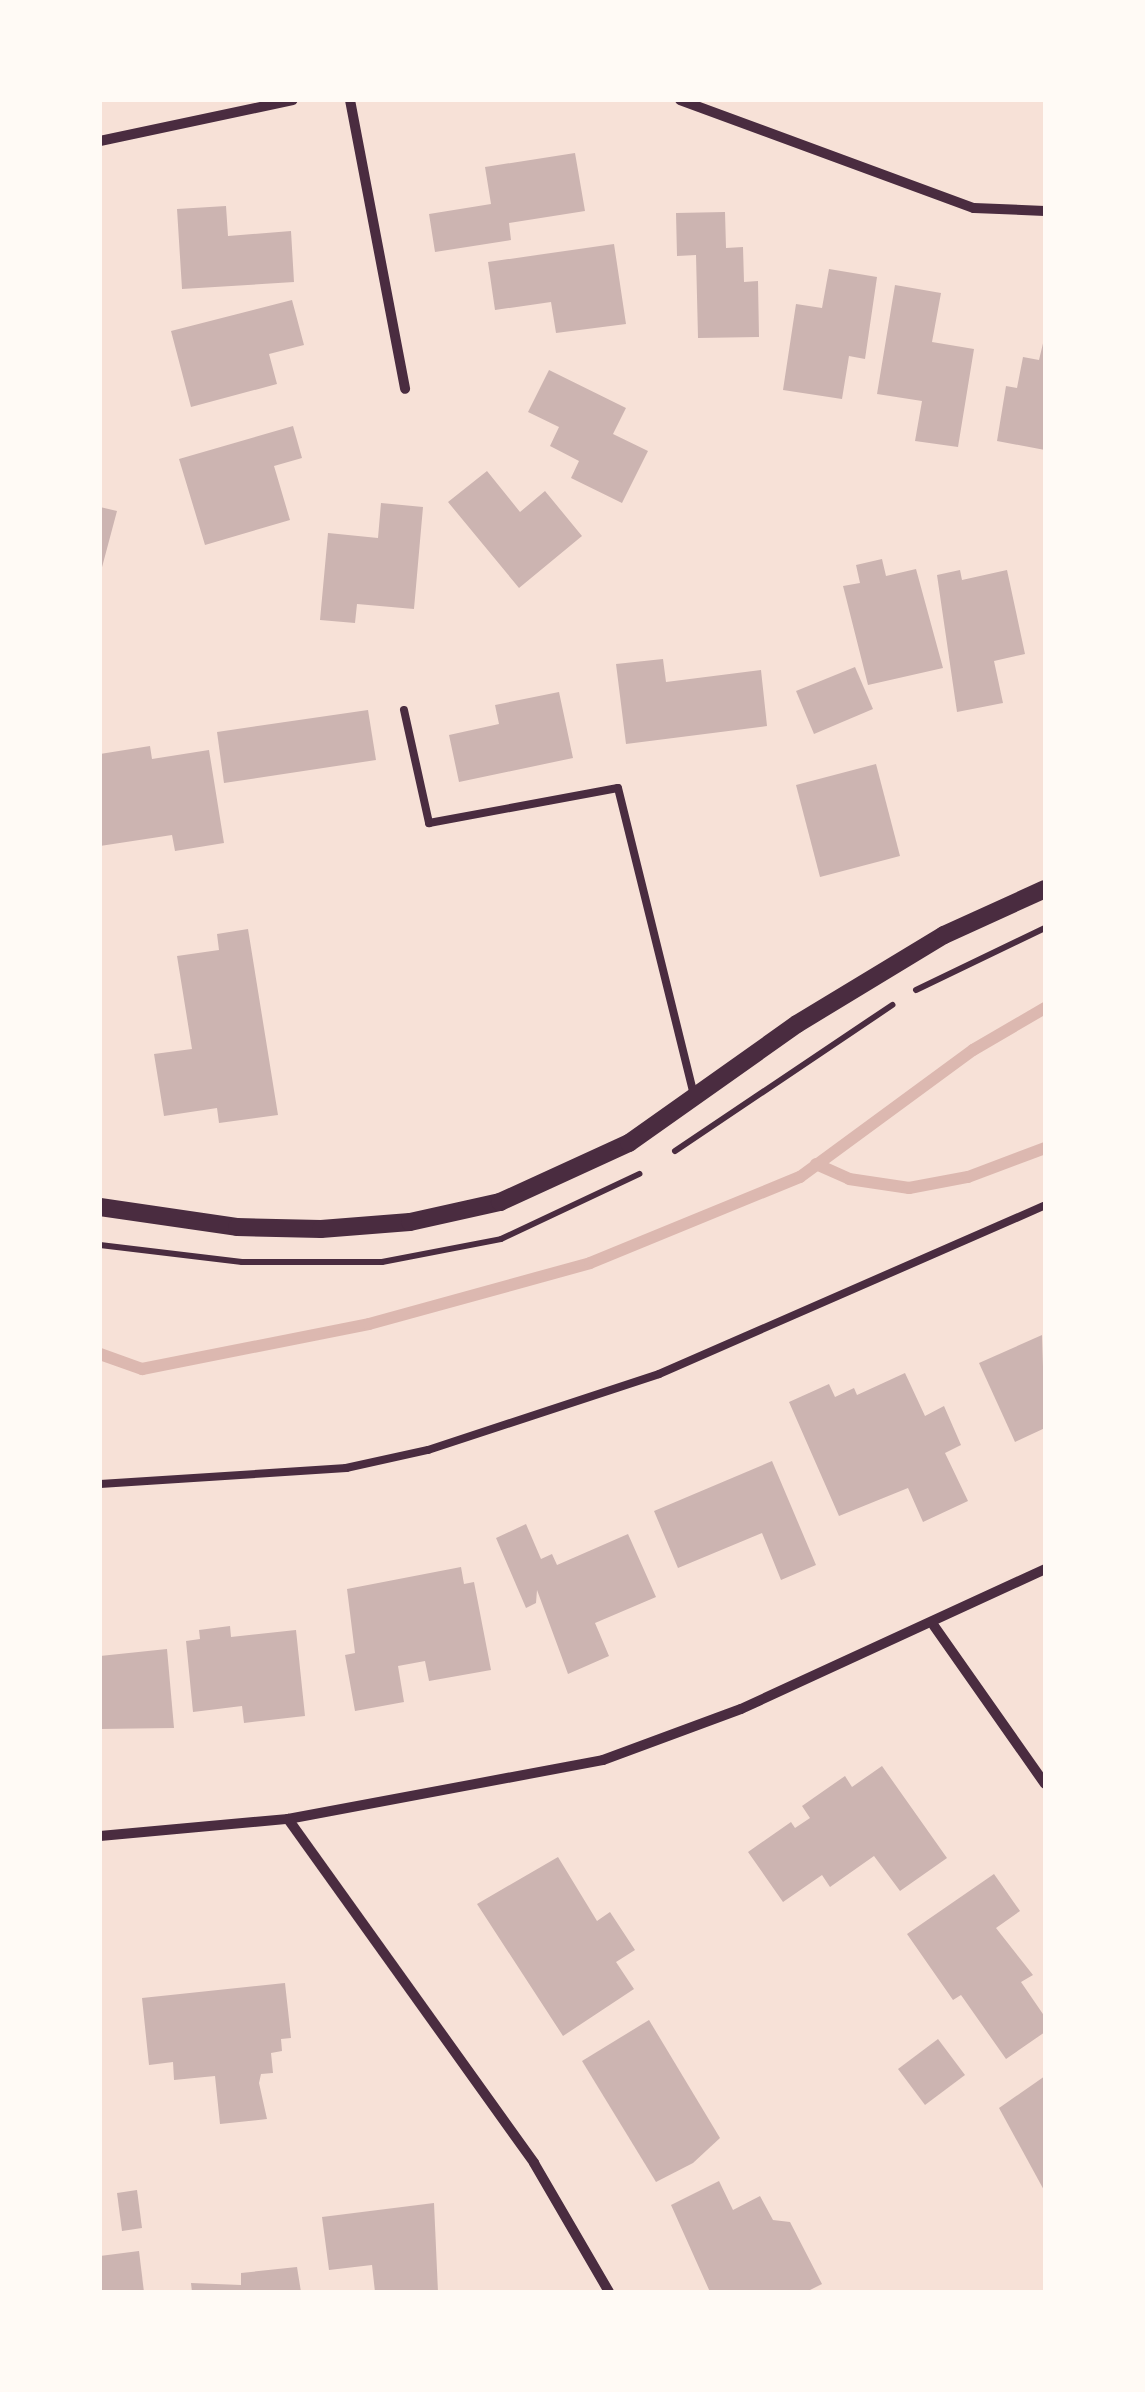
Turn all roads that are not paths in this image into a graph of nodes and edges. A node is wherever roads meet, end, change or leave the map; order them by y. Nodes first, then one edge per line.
1 (293, 100) edge
2 (350, 100) edge
3 (680, 100) edge
4 (100, 141) edge
5 (1045, 210) edge
6 (405, 389) dead end
7 (404, 710) dead end
8 (1045, 889) edge
9 (694, 1096) junction
10 (1045, 1204) edge
11 (100, 1207) edge
12 (100, 1484) edge
13 (1045, 1570) edge
14 (934, 1626) junction
15 (1045, 1784) edge
16 (288, 1819) junction
17 (100, 1836) edge
18 (609, 2292) edge

1 - 4 street
2 - 6 street
3 - 5 street
7 - 9 lane
8 - 9 street
9 - 11 street
10 - 12 lane
13 - 14 street
14 - 15 street
14 - 16 street
16 - 17 street
16 - 18 street

